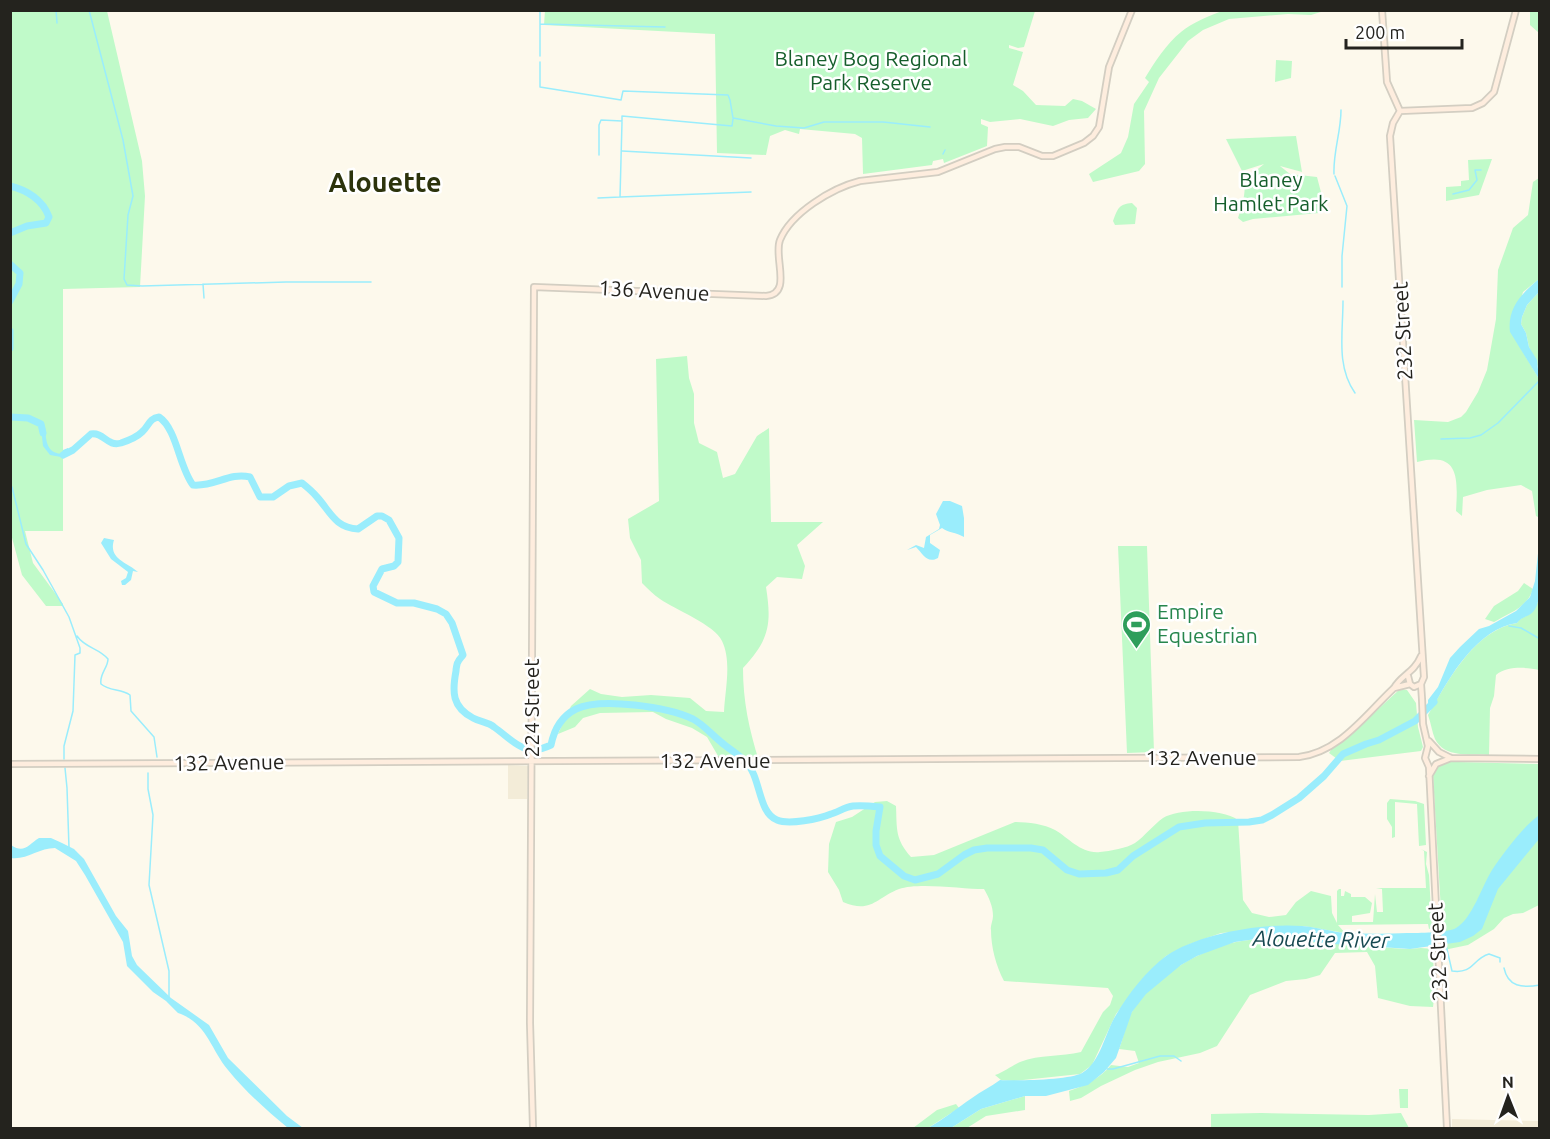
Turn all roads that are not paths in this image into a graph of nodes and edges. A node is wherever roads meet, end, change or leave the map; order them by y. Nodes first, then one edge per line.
1 (1132, 10) edge
2 (1382, 10) edge
3 (1516, 10) edge
4 (1400, 111) junction
5 (534, 287) joint
6 (1421, 656) junction
7 (1413, 670) junction
8 (1423, 674) junction
9 (1408, 676) junction
10 (1421, 684) junction
11 (1412, 685) junction
12 (1394, 688) junction
13 (1422, 701) junction
14 (1428, 739) junction
15 (1437, 751) junction
16 (1428, 752) junction
17 (532, 758) junction
18 (1452, 758) junction
19 (1539, 759) edge
20 (1428, 763) junction
21 (1438, 763) junction
22 (10, 764) edge
23 (1429, 776) junction
24 (533, 1128) edge
25 (1447, 1128) edge

1 - 5 street, 136 Avenue
2 - 4 street
3 - 4 street
4 - 6 street, 232 Street
5 - 17 street, 224 Street
6 - 7 street
6 - 8 street, 232 Street
7 - 8 street
7 - 9 street
8 - 10 street
9 - 11 street
9 - 12 street, 132 Avenue
10 - 11 street
10 - 13 street
11 - 12 street
11 - 13 street
12 - 17 street, 132 Avenue
13 - 14 street
14 - 15 street
14 - 16 street
15 - 16 street
15 - 18 street
15 - 21 street
16 - 20 street
17 - 22 street, 132 Avenue
17 - 24 street, 224 Street
18 - 19 street
18 - 21 street
20 - 21 street
20 - 23 street, 232 Street
21 - 23 street
23 - 25 street, 232 Street

